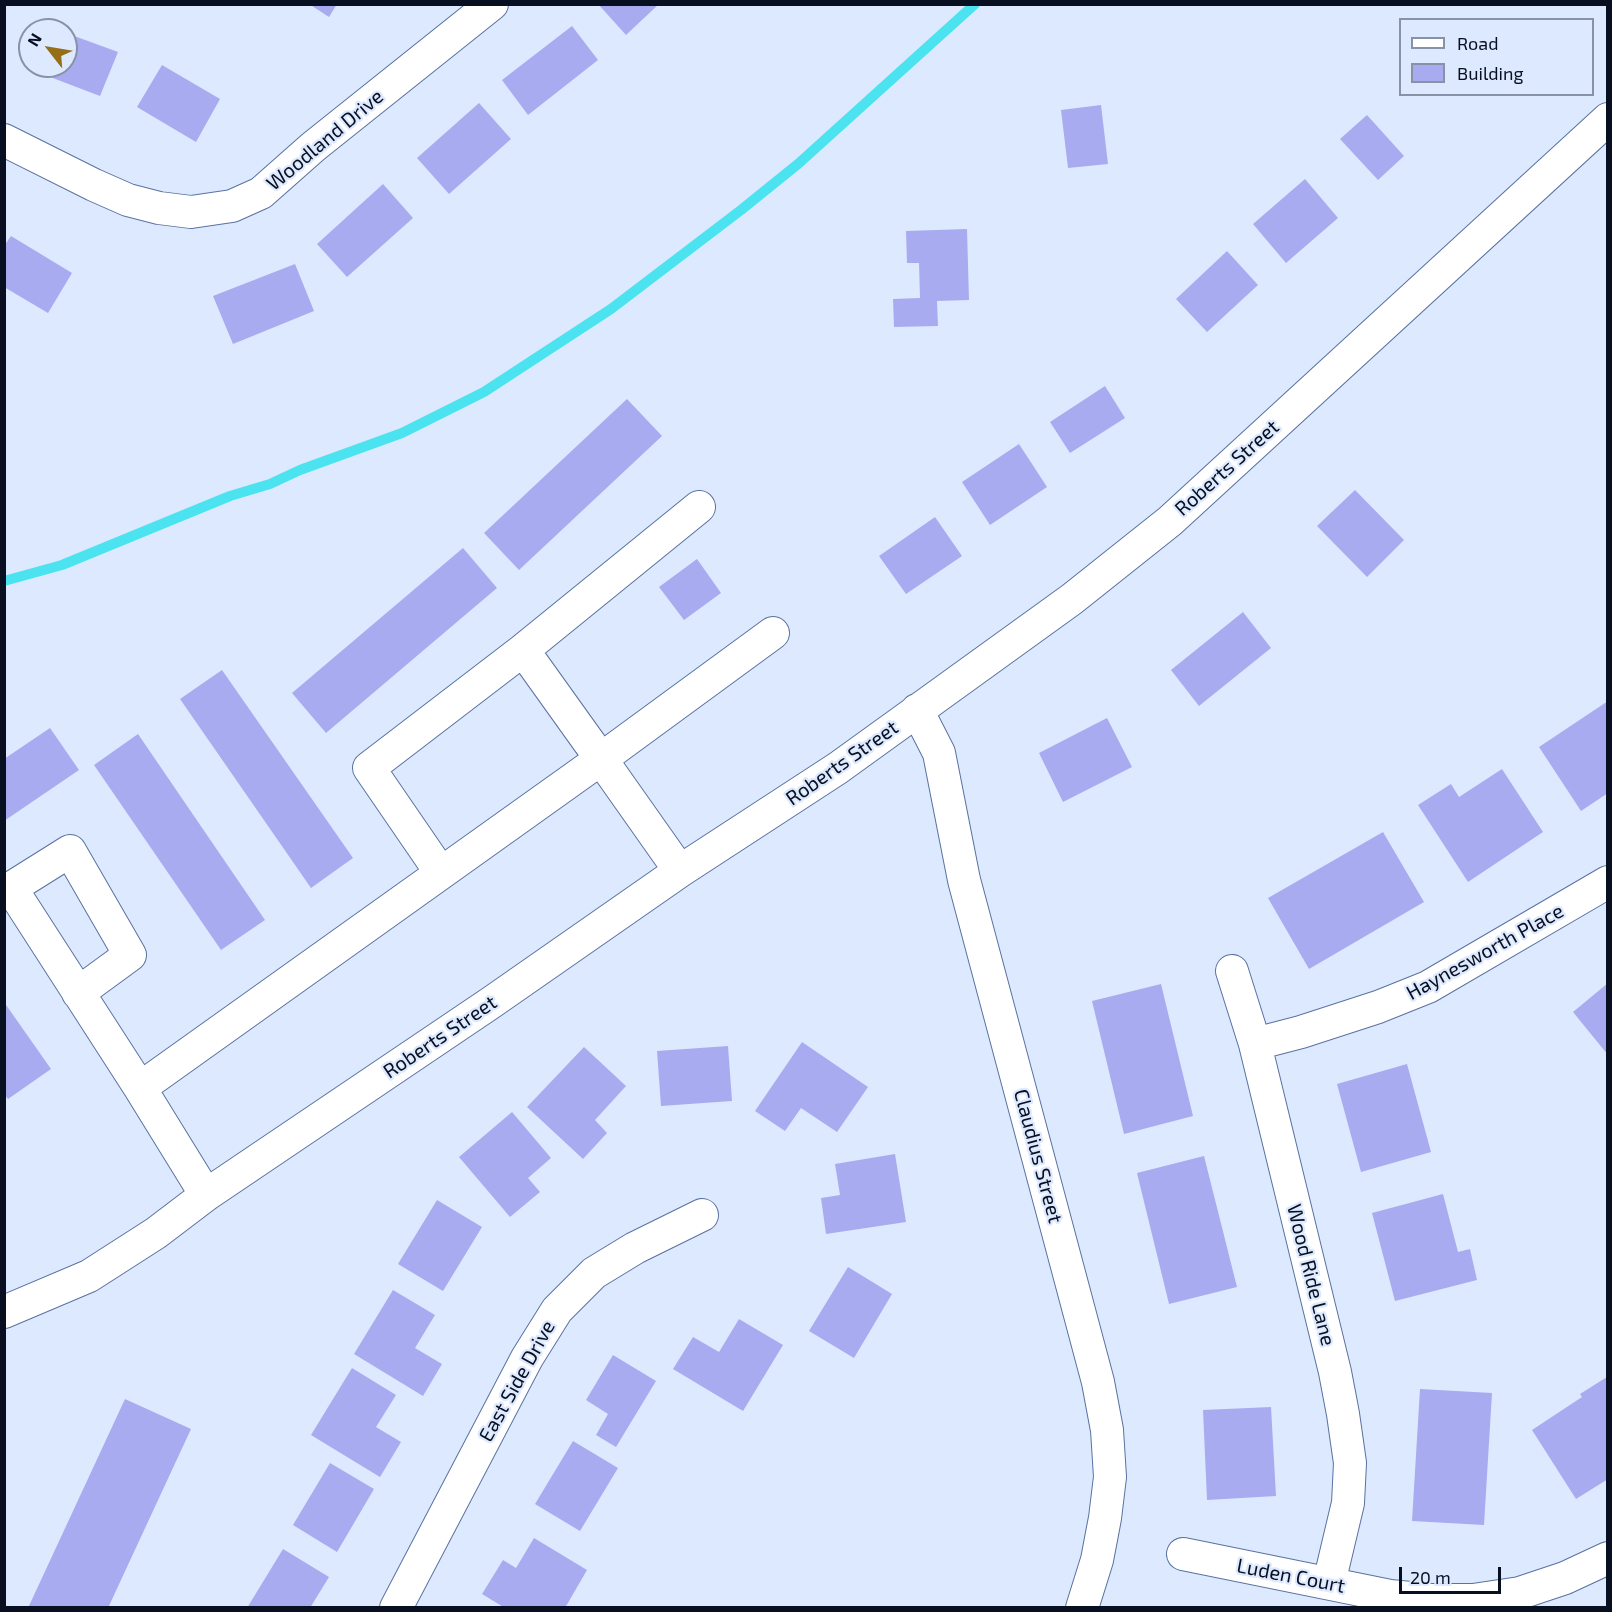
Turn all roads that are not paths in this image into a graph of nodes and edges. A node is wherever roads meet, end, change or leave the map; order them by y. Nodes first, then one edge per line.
1 (492, 4) edge
2 (1608, 119) edge
3 (4, 140) edge
4 (699, 507) dead end
5 (773, 633) dead end
6 (523, 650) junction
7 (917, 711) junction
8 (601, 759) junction
9 (680, 872) junction
10 (441, 873) junction
11 (1608, 882) edge
12 (1232, 971) dead end
13 (78, 993) dead end
14 (1255, 1044) junction
15 (140, 1088) junction
16 (206, 1195) junction
17 (702, 1215) dead end
18 (4, 1312) edge
19 (1184, 1554) dead end
20 (1608, 1558) edge
21 (1329, 1583) junction
22 (396, 1608) edge
23 (1082, 1608) edge

1 - 3 street, Woodland Drive
2 - 7 street, Roberts Street
4 - 6 street
5 - 8 street
6 - 8 street
6 - 10 street
7 - 9 street, Roberts Street
7 - 23 street, Claudius Street
8 - 9 street
8 - 10 street
9 - 16 street, Roberts Street
10 - 15 street
11 - 14 street, Haynesworth Place
12 - 14 street, Wood Ride Lane
13 - 15 street
14 - 21 street, Wood Ride Lane
15 - 16 street
16 - 18 street, Roberts Street
17 - 22 street, East Side Drive
19 - 21 street, Luden Court
20 - 21 street, Luden Court

